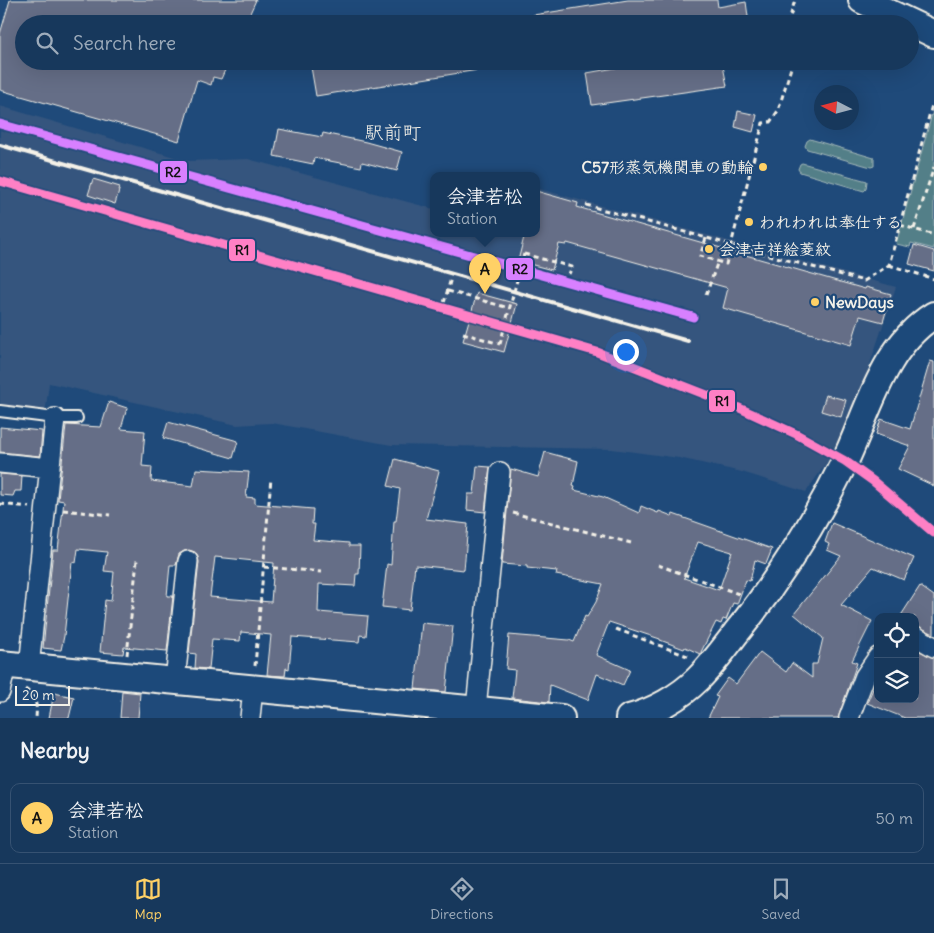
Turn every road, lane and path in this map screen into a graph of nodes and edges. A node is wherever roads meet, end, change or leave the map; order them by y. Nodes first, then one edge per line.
1 (795, 0) edge
2 (862, 0) edge
3 (910, 10) edge
4 (791, 15) edge
5 (919, 19) edge
6 (934, 34) edge
7 (790, 70) edge
8 (932, 105) dead end
9 (929, 114) junction
10 (934, 115) edge
11 (934, 167) edge
12 (586, 205) dead end
13 (900, 225) junction
14 (914, 229) junction
15 (934, 235) edge
16 (706, 238) junction
17 (731, 245) junction
18 (718, 261) junction
19 (889, 265) junction
20 (569, 274) dead end
21 (451, 278) dead end
22 (934, 279) edge
23 (448, 291) junction
24 (706, 295) dead end
25 (444, 303) dead end
26 (509, 308) junction
27 (934, 315) edge
28 (463, 334) dead end
29 (0, 411) edge
30 (55, 418) junction
31 (77, 418) dead end
32 (0, 463) edge
33 (50, 468) junction
34 (500, 472) dead end
35 (271, 478) dead end
36 (496, 509) junction
37 (631, 543) dead end
38 (138, 560) dead end
39 (188, 561) dead end
40 (658, 565) dead end
41 (264, 567) junction
42 (322, 572) dead end
43 (761, 602) junction
44 (616, 629) dead end
45 (919, 638) edge
46 (934, 647) edge
47 (877, 658) edge
48 (711, 665) junction
49 (8, 672) edge
50 (125, 676) junction
51 (175, 680) junction
52 (253, 688) junction
53 (475, 714) edge
54 (36, 718) edge
55 (250, 718) edge
56 (562, 718) edge
57 (629, 718) edge
58 (849, 718) edge

1 - 4 path
2 - 3 street
5 - 6 street
7 - 17 path
8 - 9 path
9 - 10 path
9 - 13 path
11 - 14 path
12 - 16 path
13 - 14 path
13 - 19 path
14 - 15 path
16 - 17 path
16 - 18 path
17 - 18 path
17 - 19 path
18 - 24 path
19 - 22 path
20 - 26 path, bridge
21 - 23 path
23 - 25 path
23 - 26 path
26 - 28 path, bridge
27 - 43 street
29 - 30 lane
30 - 31 lane
30 - 33 street
32 - 33 street
33 - 49 street
34 - 36 street
35 - 41 path
36 - 37 path
36 - 53 street
38 - 50 path
39 - 51 street
40 - 43 path
41 - 42 path
41 - 52 path
43 - 48 street
44 - 48 path
45 - 46 street
47 - 58 street
48 - 57 street
49 - 50 street
49 - 54 path
50 - 51 street
51 - 52 street
52 - 53 street
52 - 55 street
53 - 56 street

